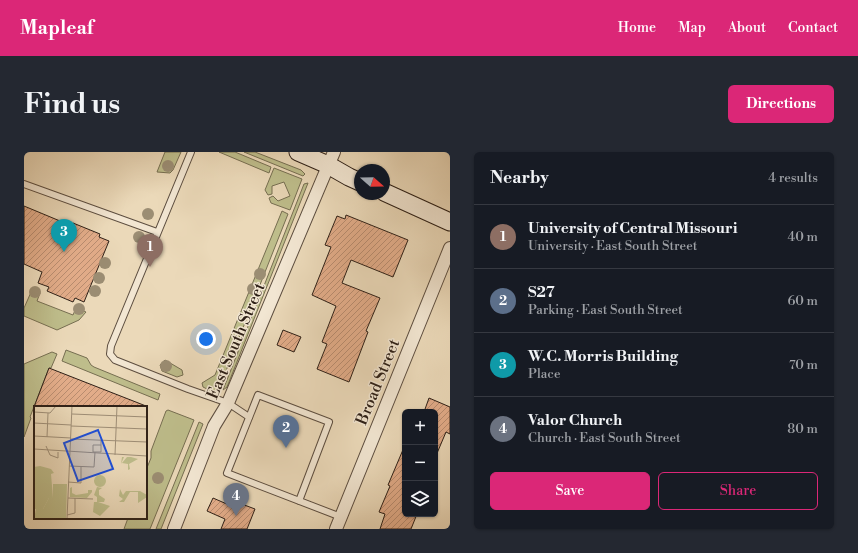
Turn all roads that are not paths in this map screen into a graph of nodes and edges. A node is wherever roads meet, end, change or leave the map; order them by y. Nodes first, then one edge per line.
1 (190, 152) edge
2 (298, 152) edge
3 (331, 158) edge
4 (354, 179) edge
5 (24, 184) edge
6 (390, 195) edge
7 (450, 222) edge
8 (158, 232) junction
9 (450, 248) edge
10 (228, 403) junction
11 (249, 417) junction
12 (299, 501) junction
13 (341, 517) junction
14 (174, 529) edge
15 (336, 529) edge

1 - 8 lane
2 - 3 main road
3 - 4 main road
3 - 10 street, East South Street
5 - 8 lane
6 - 7 main road
8 - 10 lane
9 - 13 street, Broad Street
10 - 11 lane
10 - 14 street, East South Street
11 - 12 lane
11 - 12 lane
12 - 13 lane
13 - 15 street, Broad Street

